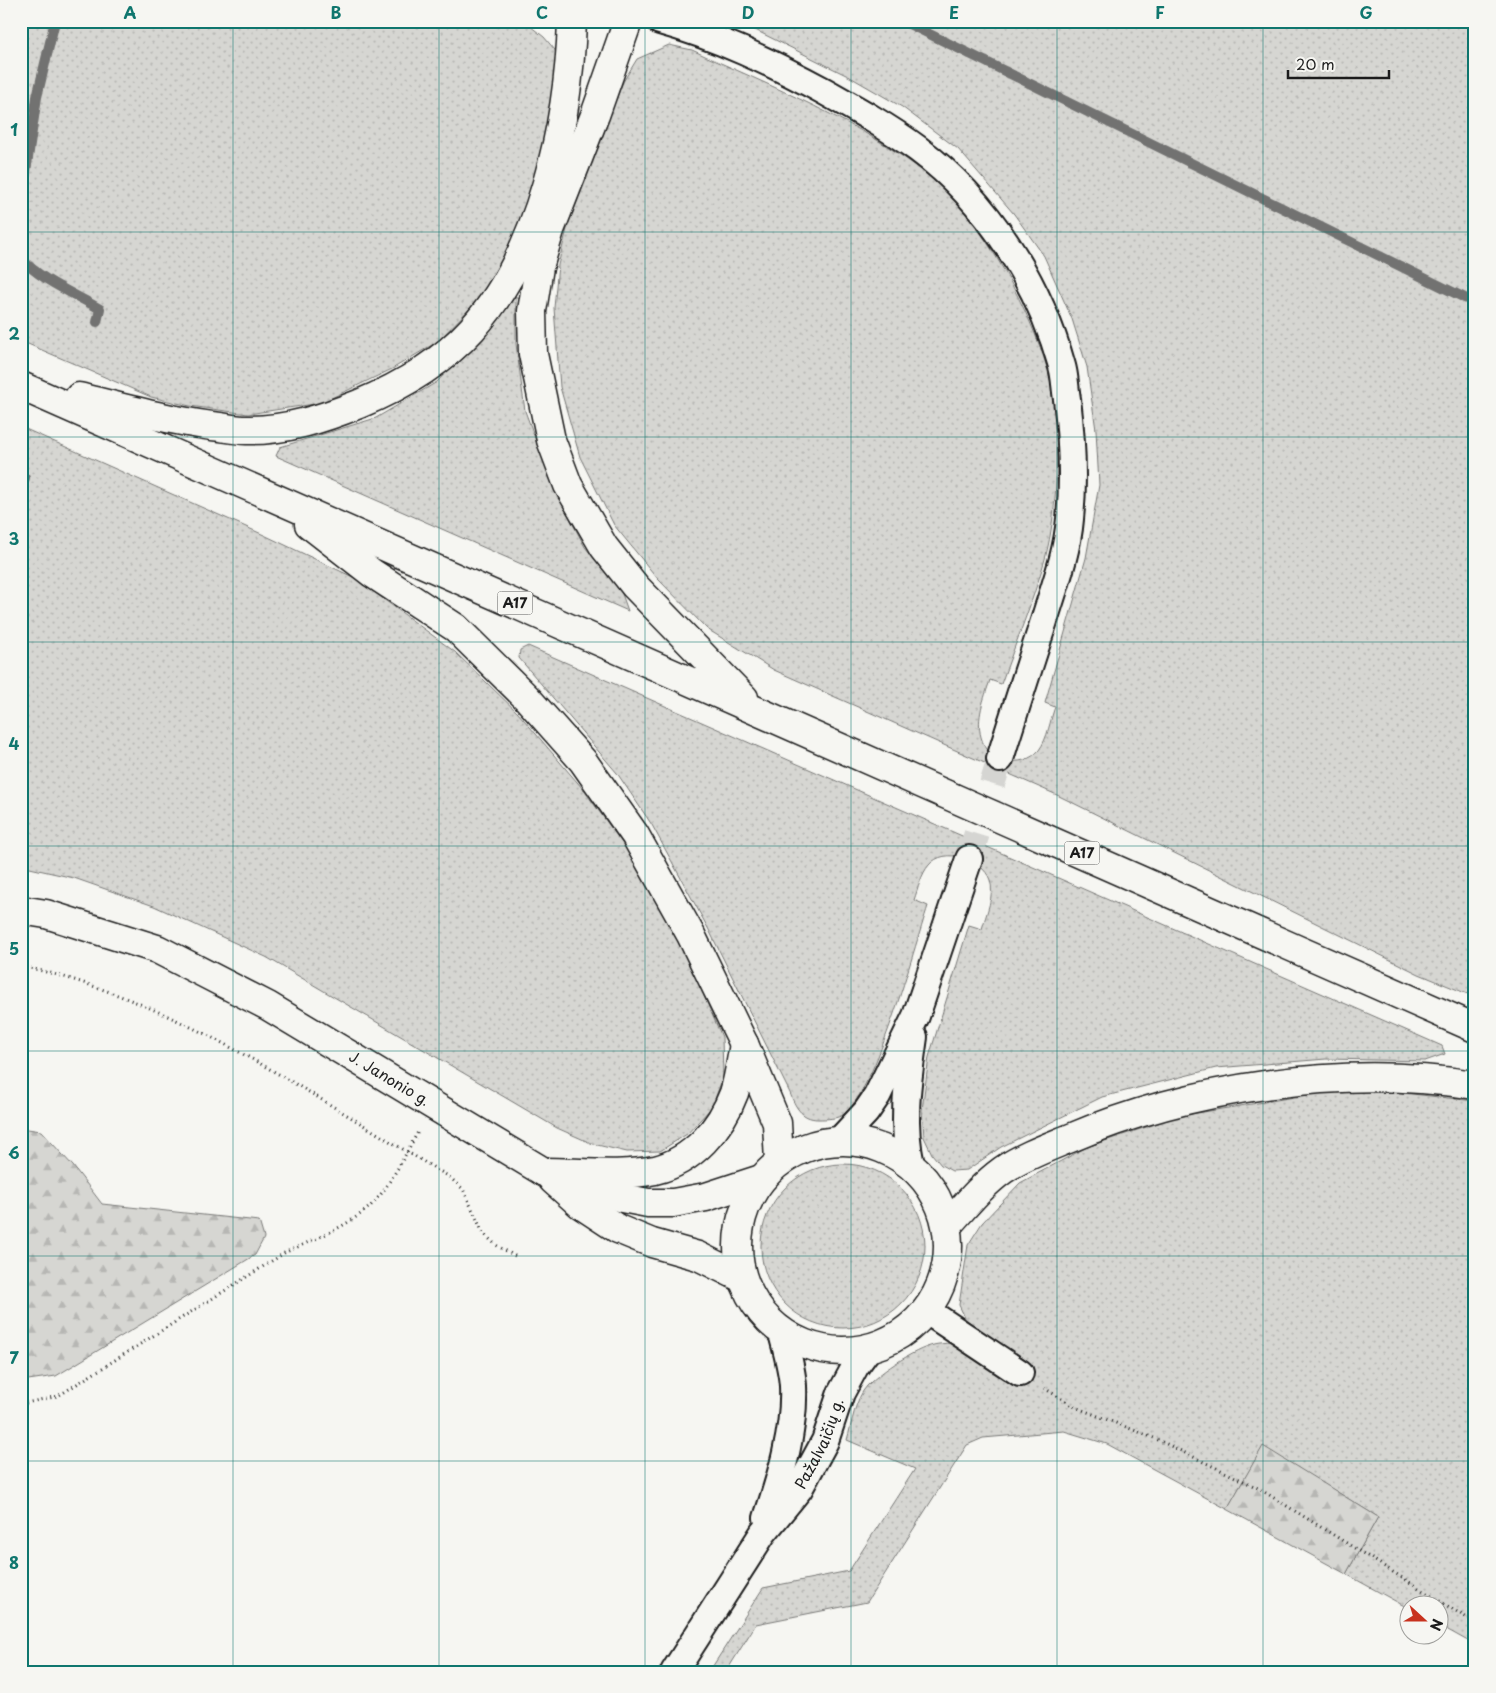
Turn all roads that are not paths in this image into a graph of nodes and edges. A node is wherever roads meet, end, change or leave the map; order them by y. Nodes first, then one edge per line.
1 (572, 21) edge
2 (628, 21) edge
3 (660, 21) edge
4 (21, 384) edge
5 (276, 498) junction
6 (753, 708) junction
7 (1000, 759) tunnel mouth
8 (969, 859) tunnel mouth
9 (21, 910) edge
10 (916, 1016) junction
11 (1475, 1028) edge
12 (744, 1044) junction
13 (1475, 1085) edge
14 (839, 1141) junction
15 (911, 1165) junction
16 (770, 1171) junction
17 (544, 1172) junction
18 (947, 1226) junction
19 (742, 1278) junction
20 (927, 1311) junction
21 (782, 1333) junction
22 (868, 1349) junction
23 (1020, 1373) road end
24 (763, 1533) junction
25 (674, 1672) edge

1 - 4 main road
2 - 6 main road
3 - 7 street
4 - 5 main road, A17
5 - 6 main road, A17
5 - 12 main road
6 - 11 main road, A17
8 - 10 street
9 - 17 main road, J. Janonio g.
10 - 14 street
10 - 15 street
12 - 16 main road
12 - 17 main road
13 - 18 main road
14 - 15 main road, J. Janonio g.
14 - 16 main road, J. Janonio g.
15 - 18 main road, J. Janonio g.
16 - 17 main road, J. Janonio g.
16 - 19 main road, J. Janonio g.
17 - 19 main road
18 - 20 main road, J. Janonio g.
19 - 21 main road, J. Janonio g.
20 - 22 main road, J. Janonio g.
20 - 23 street
21 - 22 main road, J. Janonio g.
21 - 24 street, Pažalvaičių g.
22 - 24 street, Pažalvaičių g.
24 - 25 street, Pažalvaičių g.

